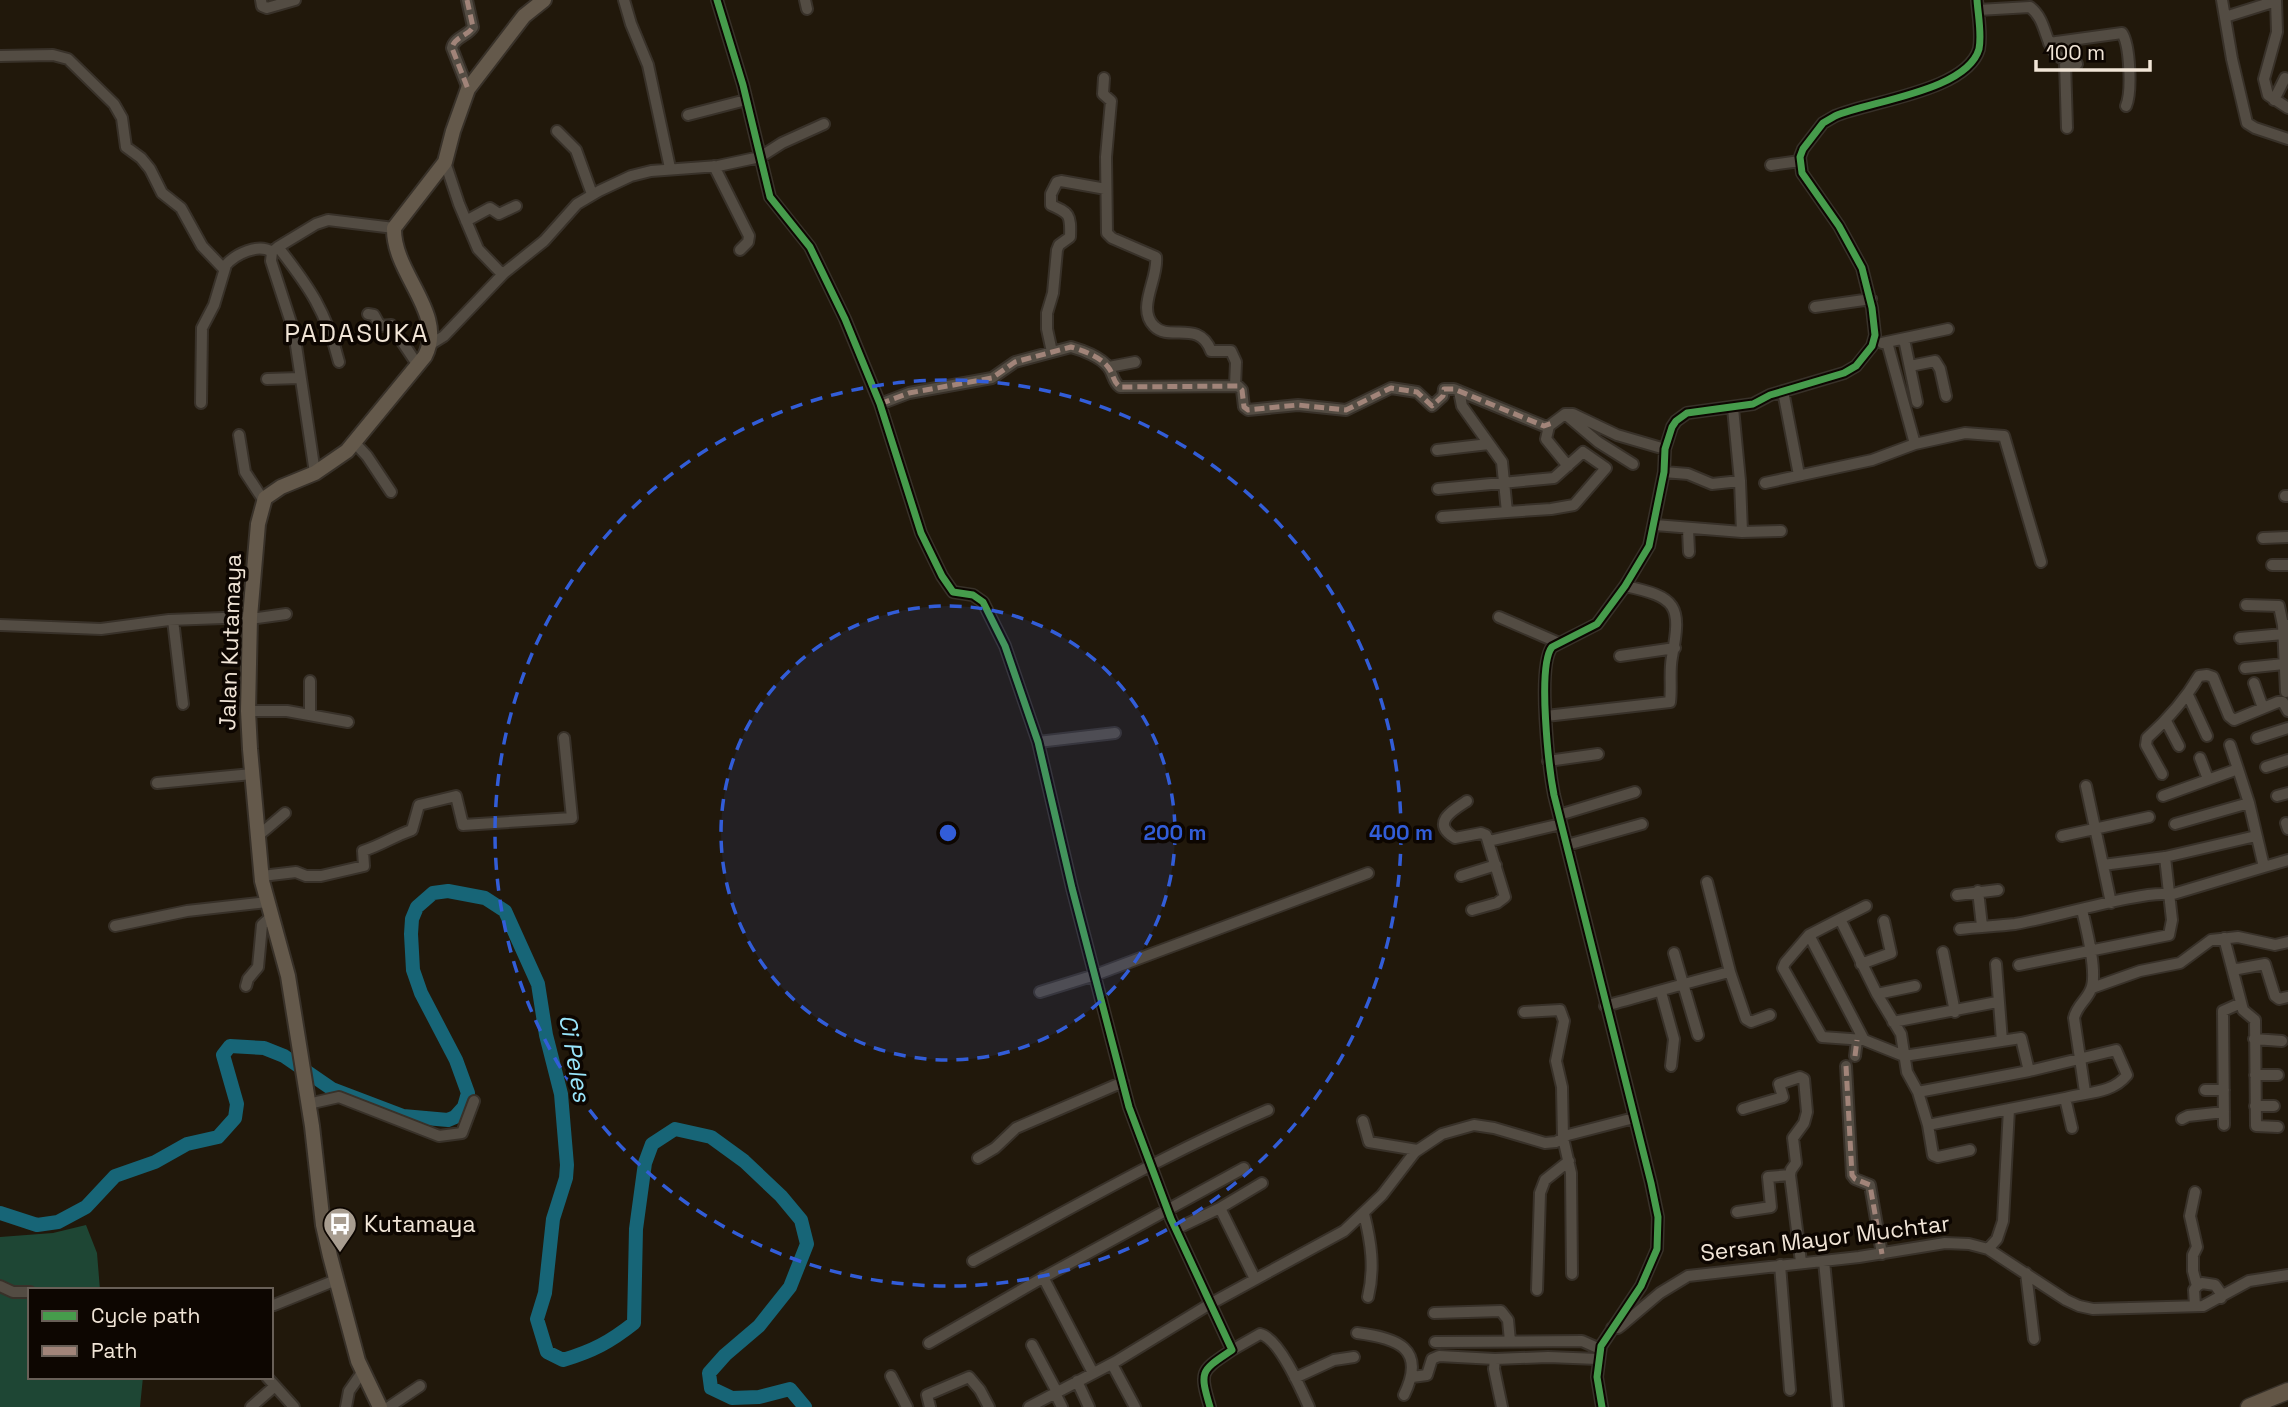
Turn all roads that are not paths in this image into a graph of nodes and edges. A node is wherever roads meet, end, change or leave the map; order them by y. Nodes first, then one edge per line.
1 (261, 0) edge
2 (295, 0) edge
3 (467, 0) edge
4 (544, 0) edge
5 (624, 0) edge
6 (717, 0) edge
7 (2222, 0) edge
8 (2276, 0) edge
9 (1978, 5) edge
10 (2225, 17) junction
11 (2049, 43) junction
12 (0, 56) edge
13 (2065, 62) junction
14 (2077, 64) dead end
15 (1104, 78) dead end
16 (2285, 78) dead end
17 (468, 89) junction
18 (746, 100) junction
19 (2274, 100) junction
20 (2126, 106) dead end
21 (2288, 108) edge
22 (688, 115) dead end
23 (824, 124) dead end
24 (2067, 128) dead end
25 (557, 131) dead end
26 (2288, 139) edge
27 (760, 157) junction
28 (1800, 161) junction
29 (445, 162) junction
30 (1771, 165) dead end
31 (714, 166) junction
32 (670, 168) junction
33 (1106, 189) junction
34 (592, 194) junction
35 (516, 206) dead end
36 (466, 221) junction
37 (394, 228) junction
38 (275, 250) junction
39 (740, 250) dead end
40 (226, 265) junction
41 (502, 274) junction
42 (1871, 299) junction
43 (1815, 307) dead end
44 (368, 314) dead end
45 (1948, 329) dead end
46 (1903, 339) junction
47 (1888, 342) junction
48 (431, 344) junction
49 (1872, 345) junction
50 (1052, 352) junction
51 (339, 362) dead end
52 (1135, 362) dead end
53 (417, 364) junction
54 (1910, 366) junction
55 (1109, 367) junction
56 (300, 378) junction
57 (267, 379) dead end
58 (1235, 386) junction
59 (1459, 391) junction
60 (1783, 391) junction
61 (1946, 396) dead end
62 (1917, 402) dead end
63 (201, 403) dead end
64 (880, 404) junction
65 (1733, 408) junction
66 (1565, 414) junction
67 (1552, 424) junction
68 (239, 435) dead end
69 (355, 443) junction
70 (1489, 444) junction
71 (1914, 444) junction
72 (1665, 449) junction
73 (1437, 450) dead end
74 (1633, 464) dead end
75 (1568, 466) junction
76 (1664, 472) junction
77 (315, 473) junction
78 (1799, 475) junction
79 (1740, 481) junction
80 (1503, 483) junction
81 (1765, 483) dead end
82 (1438, 489) dead end
83 (391, 492) dead end
84 (264, 501) junction
85 (1507, 512) junction
86 (1442, 517) dead end
87 (1655, 525) junction
88 (1688, 529) junction
89 (1781, 531) dead end
90 (1742, 532) junction
91 (2288, 537) edge
92 (2263, 538) dead end
93 (1689, 552) dead end
94 (2041, 562) dead end
95 (2272, 565) dead end
96 (2288, 565) edge
97 (1625, 586) junction
98 (2246, 606) dead end
99 (286, 614) dead end
100 (1499, 617) dead end
101 (250, 618) junction
102 (173, 620) junction
103 (0, 625) edge
104 (2285, 628) edge
105 (2240, 638) dead end
106 (1559, 643) junction
107 (1675, 648) junction
108 (1620, 656) dead end
109 (2284, 664) junction
110 (2245, 668) dead end
111 (310, 681) dead end
112 (2254, 683) dead end
113 (2286, 692) dead end
114 (2188, 695) junction
115 (183, 704) dead end
116 (2263, 708) junction
117 (248, 711) junction
118 (2288, 711) edge
119 (310, 715) junction
120 (1546, 716) junction
121 (2166, 721) junction
122 (348, 722) dead end
123 (2288, 728) edge
124 (1115, 733) dead end
125 (2207, 736) dead end
126 (564, 738) dead end
127 (2257, 738) dead end
128 (1038, 742) junction
129 (2230, 745) dead end
130 (2179, 746) dead end
131 (1598, 754) dead end
132 (2200, 758) dead end
133 (2288, 760) edge
134 (1548, 761) junction
135 (2266, 768) dead end
136 (2238, 769) junction
137 (252, 774) junction
138 (2162, 774) dead end
139 (2208, 779) junction
140 (158, 783) dead end
141 (2086, 786) dead end
142 (1635, 792) dead end
143 (2163, 796) dead end
144 (1467, 802) dead end
145 (2249, 803) junction
146 (285, 813) dead end
147 (2149, 817) dead end
148 (1560, 819) junction
149 (1642, 824) dead end
150 (2175, 824) dead end
151 (2095, 829) junction
152 (258, 836) junction
153 (2062, 836) dead end
154 (2256, 836) junction
155 (1489, 841) junction
156 (1567, 845) junction
157 (2165, 857) junction
158 (2288, 860) edge
159 (1496, 865) junction
160 (2104, 865) junction
161 (2264, 867) junction
162 (1368, 873) dead end
163 (261, 876) junction
164 (1461, 876) dead end
165 (1707, 882) dead end
166 (1998, 890) dead end
167 (1978, 891) junction
168 (1957, 895) dead end
169 (2170, 895) junction
170 (2111, 903) junction
171 (1866, 906) dead end
172 (269, 909) junction
173 (1472, 910) dead end
174 (2082, 910) junction
175 (1840, 919) junction
176 (1884, 921) dead end
177 (115, 926) dead end
178 (1982, 926) junction
179 (1960, 929) dead end
180 (1809, 935) junction
181 (2224, 937) junction
182 (2288, 942) edge
183 (2091, 949) junction
184 (1944, 952) dead end
185 (1674, 954) dead end
186 (1861, 964) junction
187 (1996, 964) dead end
188 (2019, 965) dead end
189 (2232, 968) junction
190 (1730, 972) junction
191 (1096, 975) junction
192 (1683, 983) junction
193 (246, 986) dead end
194 (1916, 986) dead end
195 (2092, 988) junction
196 (1040, 992) dead end
197 (1661, 992) junction
198 (1877, 994) junction
199 (2288, 997) edge
200 (1997, 1002) junction
201 (2241, 1003) junction
202 (1605, 1006) junction
203 (1524, 1012) dead end
204 (1955, 1012) junction
205 (1770, 1015) dead end
206 (1893, 1022) junction
207 (1698, 1035) dead end
208 (2254, 1039) junction
209 (2002, 1041) junction
210 (2281, 1041) dead end
211 (1858, 1047) junction
212 (1904, 1056) junction
213 (2078, 1059) junction
214 (1671, 1066) dead end
215 (1846, 1066) dead end
216 (2029, 1071) junction
217 (2278, 1074) dead end
218 (2255, 1075) junction
219 (1124, 1082) junction
220 (2205, 1090) dead end
221 (2224, 1090) junction
222 (1918, 1092) junction
223 (2085, 1092) junction
224 (2066, 1098) junction
225 (474, 1101) dead end
226 (308, 1104) junction
227 (2255, 1106) junction
228 (2274, 1106) dead end
229 (1743, 1109) dead end
230 (1268, 1110) dead end
231 (2009, 1110) junction
232 (2224, 1112) junction
233 (1634, 1118) junction
234 (2182, 1119) dead end
235 (1363, 1121) dead end
236 (1928, 1125) junction
237 (2224, 1125) dead end
238 (2278, 1127) dead end
239 (2072, 1128) dead end
240 (1563, 1138) junction
241 (1417, 1150) junction
242 (1970, 1150) dead end
243 (978, 1158) dead end
244 (1569, 1161) junction
245 (1150, 1164) junction
246 (1244, 1168) dead end
247 (1790, 1175) junction
248 (1262, 1183) dead end
249 (2194, 1192) dead end
250 (1220, 1208) junction
251 (1168, 1210) junction
252 (1737, 1212) dead end
253 (1364, 1214) junction
254 (1176, 1228) junction
255 (1988, 1249) junction
256 (1882, 1254) junction
257 (973, 1261) dead end
258 (1824, 1261) junction
259 (1801, 1262) junction
260 (1780, 1265) junction
261 (1572, 1273) dead end
262 (2026, 1273) junction
263 (2288, 1275) edge
264 (1043, 1277) junction
265 (1255, 1279) junction
266 (336, 1280) junction
267 (0, 1286) edge
268 (2197, 1286) junction
269 (1537, 1290) dead end
270 (28, 1292) edge
271 (1368, 1297) dead end
272 (2221, 1298) junction
273 (1210, 1304) junction
274 (274, 1305) dead end
275 (2195, 1306) junction
276 (1434, 1313) dead end
277 (1612, 1328) junction
278 (1357, 1333) dead end
279 (2034, 1339) dead end
280 (1510, 1341) junction
281 (1435, 1342) dead end
282 (929, 1343) dead end
283 (1032, 1345) dead end
284 (1232, 1350) junction
285 (1599, 1354) junction
286 (1354, 1357) dead end
287 (1495, 1359) junction
288 (1112, 1364) junction
289 (363, 1371) junction
290 (1093, 1373) junction
291 (891, 1376) dead end
292 (1412, 1377) junction
293 (1295, 1378) junction
294 (1077, 1381) junction
295 (271, 1382) edge
296 (420, 1386) dead end
297 (1790, 1390) dead end
298 (2288, 1391) edge
299 (1056, 1393) junction
300 (1404, 1395) dead end
301 (251, 1407) edge
302 (294, 1407) edge
303 (346, 1407) edge
304 (380, 1407) edge
305 (390, 1407) edge
306 (907, 1407) edge
307 (930, 1407) edge
308 (989, 1407) edge
309 (1029, 1407) edge
310 (1062, 1407) edge
311 (1089, 1407) edge
312 (1135, 1407) edge
313 (1210, 1407) edge
314 (1309, 1407) edge
315 (1503, 1407) edge
316 (1602, 1407) edge
317 (1838, 1407) edge
318 (2249, 1407) edge

1 - 2 street
3 - 17 street
4 - 17 main road
5 - 32 street
6 - 18 street
7 - 10 street
8 - 10 street
8 - 19 street
9 - 11 street
9 - 28 street
10 - 26 street
11 - 13 street
11 - 20 street
12 - 40 street
13 - 14 street
13 - 24 street
15 - 33 street
16 - 19 street
17 - 29 main road
18 - 22 street
18 - 27 street
19 - 21 street
23 - 27 street
25 - 34 street
27 - 31 street
27 - 64 street
28 - 30 street
28 - 42 street
29 - 36 street
29 - 37 main road
31 - 32 street
31 - 39 street
32 - 34 street
33 - 50 street
33 - 58 street
34 - 41 street
35 - 36 street
36 - 41 street
37 - 38 street
37 - 48 main road
38 - 40 street
38 - 51 street
38 - 56 street
40 - 63 street
41 - 48 street
42 - 43 street
42 - 49 street
44 - 53 street
45 - 46 street
46 - 47 street
46 - 54 street
47 - 49 street
47 - 71 street
48 - 53 main road
49 - 60 street
50 - 55 street
50 - 64 street
52 - 55 street
53 - 69 main road
54 - 61 street
54 - 62 street
55 - 58 street
56 - 57 street
56 - 77 street
58 - 59 street
59 - 67 street
59 - 70 street
60 - 65 street
60 - 78 street
64 - 128 street
65 - 72 street
65 - 79 street
66 - 67 street
66 - 72 street
66 - 74 street
67 - 75 street
68 - 84 street
69 - 77 main road
69 - 83 street
70 - 73 street
70 - 80 street
71 - 78 street
71 - 94 street
72 - 76 street
75 - 80 street
75 - 85 street
76 - 79 street
76 - 87 street
77 - 84 main road
78 - 81 street
79 - 90 street
80 - 82 street
80 - 85 street
84 - 101 main road, Jalan Kutamaya
85 - 86 street
87 - 88 street
87 - 97 street
88 - 90 street
88 - 93 street
89 - 90 street
91 - 92 street
95 - 96 street
97 - 106 street
97 - 107 street
98 - 104 street
99 - 101 street
100 - 106 street
101 - 102 street
101 - 117 main road, Jalan Kutamaya
102 - 103 street
102 - 115 street
104 - 105 street
104 - 109 street
106 - 120 street
107 - 108 street
107 - 120 street
109 - 110 street
109 - 113 street
111 - 119 street
112 - 116 street
114 - 116 street
114 - 121 street
114 - 125 street
116 - 118 street
117 - 119 street
117 - 137 main road, Jalan Kutamaya
119 - 122 street
120 - 134 street
121 - 130 street
121 - 138 street
123 - 127 street
124 - 128 street
126 - 163 street
128 - 191 street
129 - 136 street
131 - 134 street
132 - 139 street
133 - 135 street
134 - 148 street
136 - 139 street
136 - 145 street
137 - 140 street
137 - 152 main road, Jalan Kutamaya
139 - 143 street
141 - 151 street
142 - 148 street
144 - 155 street
145 - 150 street
145 - 154 street
146 - 152 street
147 - 151 street
148 - 155 street
148 - 156 street
149 - 156 street
151 - 153 street
151 - 160 street
152 - 163 main road, Jalan Kutamaya
154 - 157 street
154 - 161 street
155 - 159 street
156 - 202 street
157 - 160 street
157 - 169 street
158 - 161 street
159 - 164 street
159 - 173 street
160 - 170 street
161 - 169 street
162 - 191 street
163 - 172 main road, Jalan Kutamaya
165 - 190 street
166 - 167 street
167 - 168 street
167 - 178 street
169 - 170 street
169 - 183 street
170 - 174 street
171 - 175 street
172 - 177 street
172 - 193 street
172 - 226 main road, Jalan Kutamaya
174 - 178 street
174 - 183 street
175 - 180 street
175 - 186 street
176 - 186 street
178 - 179 street
180 - 211 street
180 - 211 street
181 - 182 street
181 - 189 street
181 - 195 street
183 - 188 street
183 - 195 street
184 - 204 street
185 - 192 street
186 - 198 street
187 - 200 street
189 - 199 street
189 - 201 street
190 - 192 street
190 - 205 street
191 - 196 street
191 - 219 street
192 - 197 street
192 - 207 street
194 - 198 street
195 - 213 street
197 - 202 street
197 - 214 street
198 - 206 street
200 - 204 street
200 - 209 street
201 - 208 street
201 - 221 street
202 - 233 street
203 - 240 street
204 - 206 street
206 - 212 street
208 - 210 street
208 - 218 street
209 - 212 street
209 - 216 street
211 - 212 street
212 - 222 street
213 - 216 street
213 - 223 street
213 - 223 street
215 - 256 street
216 - 222 street
217 - 218 street
218 - 227 street
219 - 243 street
219 - 245 street
220 - 221 street
221 - 232 street
222 - 236 street
223 - 224 street
224 - 231 street
224 - 239 street
225 - 226 street
226 - 266 main road, Jalan Kutamaya
227 - 228 street
227 - 238 street
229 - 247 street
230 - 245 street
231 - 236 street
231 - 255 street
232 - 234 street
232 - 237 street
233 - 240 street
233 - 277 street
235 - 241 street
236 - 242 street
240 - 241 street
240 - 244 street
241 - 253 street
244 - 261 street
244 - 269 street
245 - 251 street
245 - 257 street
246 - 251 street
247 - 252 street
247 - 259 street
248 - 250 street
249 - 268 street
250 - 254 street
250 - 265 street
251 - 254 street
251 - 264 street
253 - 265 street
253 - 271 street
254 - 273 street
255 - 256 street, Sersan Mayor Muchtar
255 - 262 street, Sersan Mayor Muchtar
256 - 258 street, Sersan Mayor Muchtar
258 - 259 street, Sersan Mayor Muchtar
258 - 317 street
259 - 260 street, Sersan Mayor Muchtar
260 - 277 street, Sersan Mayor Muchtar
260 - 297 street
262 - 275 street, Sersan Mayor Muchtar
262 - 279 street
263 - 272 street, Sersan Mayor Muchtar
264 - 282 street
264 - 290 street
265 - 273 street
266 - 274 street
266 - 289 main road, Jalan Kutamaya
267 - 270 street
268 - 272 street
268 - 275 street
272 - 275 street, Sersan Mayor Muchtar
273 - 284 street
273 - 288 street
276 - 280 street
277 - 285 street
278 - 292 street
280 - 281 street
280 - 285 street
283 - 299 street
284 - 293 street
284 - 313 street
285 - 287 street
285 - 316 street
286 - 293 street
287 - 292 street
287 - 315 street
288 - 290 street
288 - 312 street
289 - 303 street
289 - 304 main road, Jalan Kutamaya
290 - 294 street
291 - 306 street
292 - 300 street
293 - 314 street
294 - 299 street
294 - 311 street
295 - 301 street
295 - 302 street
296 - 305 street
298 - 318 highway
299 - 309 street
299 - 310 street
307 - 308 street

